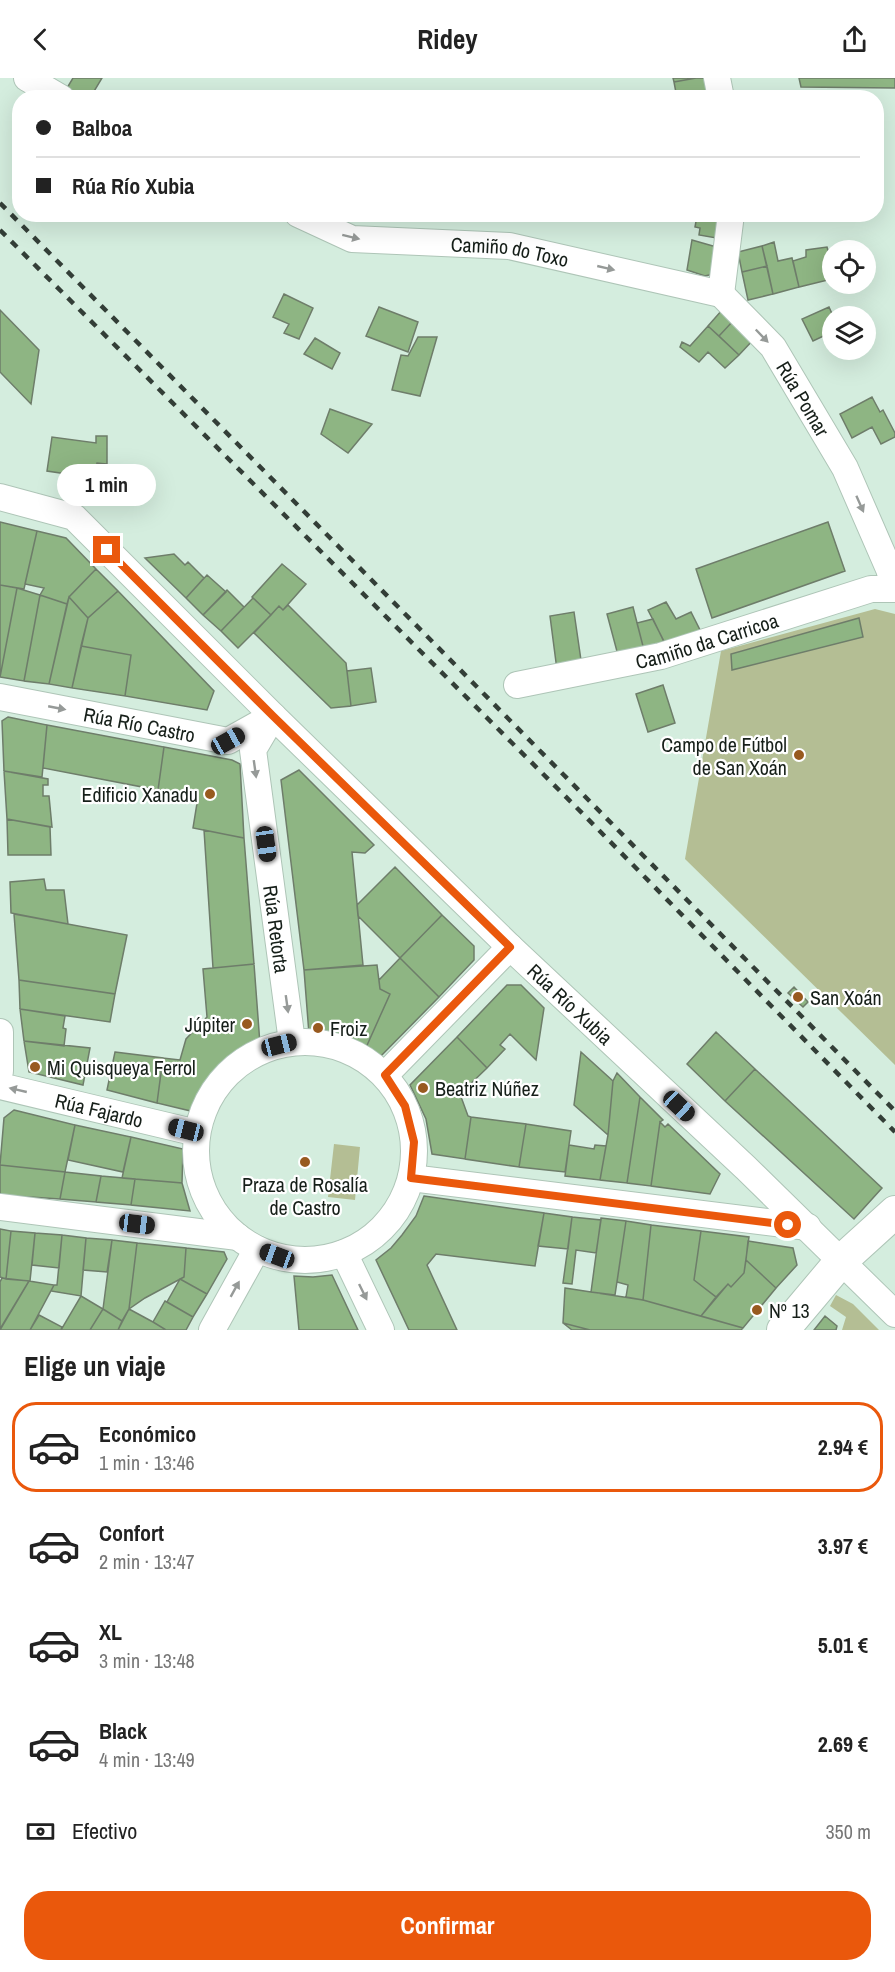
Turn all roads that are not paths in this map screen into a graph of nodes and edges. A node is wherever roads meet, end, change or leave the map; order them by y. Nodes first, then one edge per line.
1 (27, 78) edge
2 (47, 90) edge
3 (315, 222) edge
4 (730, 222) edge
5 (721, 294) junction
6 (0, 497) edge
7 (895, 589) edge
8 (517, 685) dead end
9 (0, 697) edge
10 (273, 716) junction
11 (510, 947) junction
12 (0, 1032) edge
13 (292, 1042) junction
14 (0, 1071) edge
15 (385, 1075) junction
16 (0, 1086) edge
17 (197, 1133) junction
18 (411, 1178) junction
19 (0, 1207) edge
20 (895, 1212) edge
21 (808, 1227) junction
22 (248, 1243) junction
23 (344, 1253) junction
24 (842, 1261) junction
25 (895, 1314) edge
26 (212, 1330) edge
27 (381, 1330) edge
28 (783, 1330) edge

1 - 2 street
3 -> 5 street, Camiño do Toxo
4 - 5 street
5 -> 7 street, Rúa Pomar
6 - 10 street, Rúa Río Xubia
7 - 8 street, Camiño da Carricoa
9 -> 10 street, Rúa Río Castro
10 - 11 street, Rúa Río Xubia
10 -> 13 street, Rúa Retorta
11 - 15 street
11 - 21 street, Rúa Río Xubia
12 - 14 street
13 - 15 street
13 - 17 street
15 - 18 street
17 -> 16 street, Rúa Fajardo
17 - 22 street
18 - 21 street
18 - 23 street
19 - 22 street
20 - 24 street
21 - 24 street, Rúa Río Xubia
22 - 23 street
26 -> 22 street
23 -> 27 street
24 - 25 street, Rúa Río Xubia
24 - 28 street

